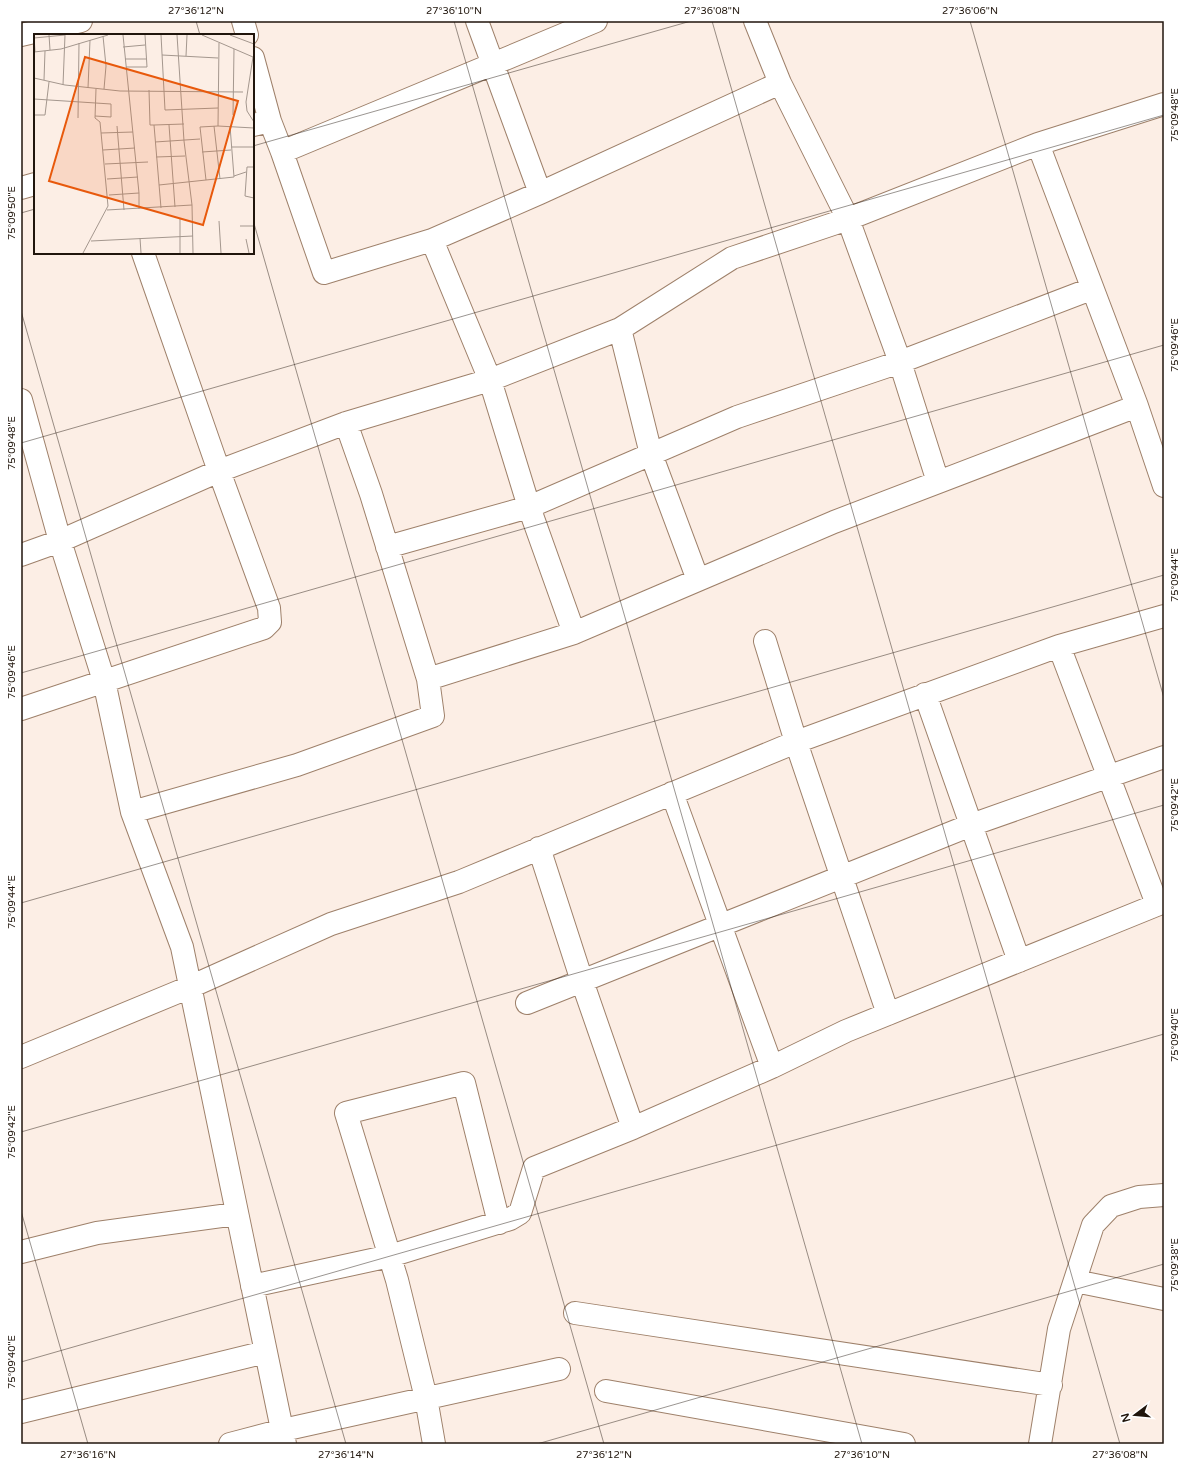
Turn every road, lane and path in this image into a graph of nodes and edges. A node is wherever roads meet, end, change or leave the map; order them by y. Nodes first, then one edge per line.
1 (81, 21) edge
2 (243, 21) edge
3 (477, 21) edge
4 (596, 21) edge
5 (755, 21) edge
6 (247, 34) edge
7 (21, 35) edge
8 (493, 64) junction
9 (254, 66) edge
10 (780, 83) junction
11 (1164, 104) edge
12 (261, 123) edge
13 (1038, 144) junction
14 (282, 152) junction
15 (34, 184) edge
16 (21, 188) edge
17 (540, 193) junction
18 (848, 219) junction
19 (432, 240) junction
20 (143, 254) edge
21 (1091, 289) junction
22 (620, 329) junction
23 (900, 362) junction
24 (490, 380) junction
25 (21, 400) edge
26 (1137, 406) junction
27 (346, 423) junction
28 (651, 454) junction
29 (219, 471) junction
30 (938, 482) junction
31 (1164, 486) edge
32 (529, 507) junction
33 (60, 541) junction
34 (387, 547) junction
35 (21, 555) edge
36 (698, 580) junction
37 (1164, 616) edge
38 (574, 633) junction
39 (765, 641) dead end
40 (1059, 646) junction
41 (428, 679) junction
42 (104, 681) junction
43 (925, 694) junction
44 (21, 709) edge
45 (796, 742) junction
46 (1164, 757) edge
47 (1109, 776) junction
48 (672, 793) junction
49 (132, 812) junction
50 (971, 826) junction
51 (539, 848) junction
52 (841, 877) junction
53 (1160, 903) edge
54 (720, 926) junction
55 (1019, 961) junction
56 (582, 981) junction
57 (190, 987) junction
58 (527, 1003) dead end
59 (888, 1014) junction
60 (21, 1057) edge
61 (772, 1067) junction
62 (633, 1128) junction
63 (1164, 1195) edge
64 (236, 1214) junction
65 (499, 1223) junction
66 (21, 1252) edge
67 (390, 1256) junction
68 (1075, 1281) junction
69 (252, 1286) junction
70 (1164, 1299) edge
71 (575, 1313) dead end
72 (266, 1352) junction
73 (559, 1369) dead end
74 (1051, 1385) junction
75 (606, 1391) dead end
76 (426, 1398) junction
77 (21, 1412) edge
78 (284, 1437) edge
79 (230, 1444) edge
80 (434, 1444) edge
81 (904, 1444) edge
82 (1040, 1444) edge

1 - 7 street
2 - 6 street
3 - 8 street
4 - 8 street
5 - 10 street
8 - 14 street
8 - 17 street
9 - 12 street
10 - 17 street
10 - 18 street
11 - 13 street
12 - 14 street
13 - 18 street
13 - 21 street
14 - 19 street
15 - 16 street
17 - 19 street
18 - 22 street
18 - 23 street
19 - 24 street
20 - 29 street
21 - 23 street
21 - 26 street
22 - 24 street
22 - 28 street
23 - 28 street
23 - 30 street
24 - 27 street
24 - 32 street
25 - 33 street
26 - 30 street
26 - 31 street
27 - 29 street
27 - 34 street
28 - 32 street
28 - 36 street
29 - 33 street
29 - 42 street
30 - 36 street
32 - 34 street
32 - 38 street
33 - 35 street
33 - 42 street
34 - 41 street
36 - 38 street
37 - 40 street
38 - 41 street
39 - 45 street
40 - 43 street
40 - 47 street
41 - 49 street
42 - 44 street
42 - 49 street
43 - 45 street
43 - 50 street
45 - 48 street
45 - 52 street
46 - 47 street
47 - 50 street
47 - 53 street
48 - 51 street
48 - 54 street
49 - 57 street
50 - 52 street
50 - 55 street
51 - 56 street
51 - 57 street
52 - 54 street
52 - 59 street
53 - 55 street
54 - 56 street
54 - 61 street
55 - 59 street
56 - 58 street
56 - 62 street
57 - 60 street
57 - 64 street
59 - 61 street
61 - 62 street
62 - 65 street
63 - 68 street
64 - 66 street
64 - 69 street
65 - 67 street
65 - 67 street
67 - 69 street
67 - 76 street
68 - 70 street
68 - 74 street
69 - 72 street
71 - 74 street
72 - 77 street
72 - 78 street
73 - 76 street
74 - 82 street
75 - 81 street
76 - 78 street
76 - 80 street
78 - 79 street

